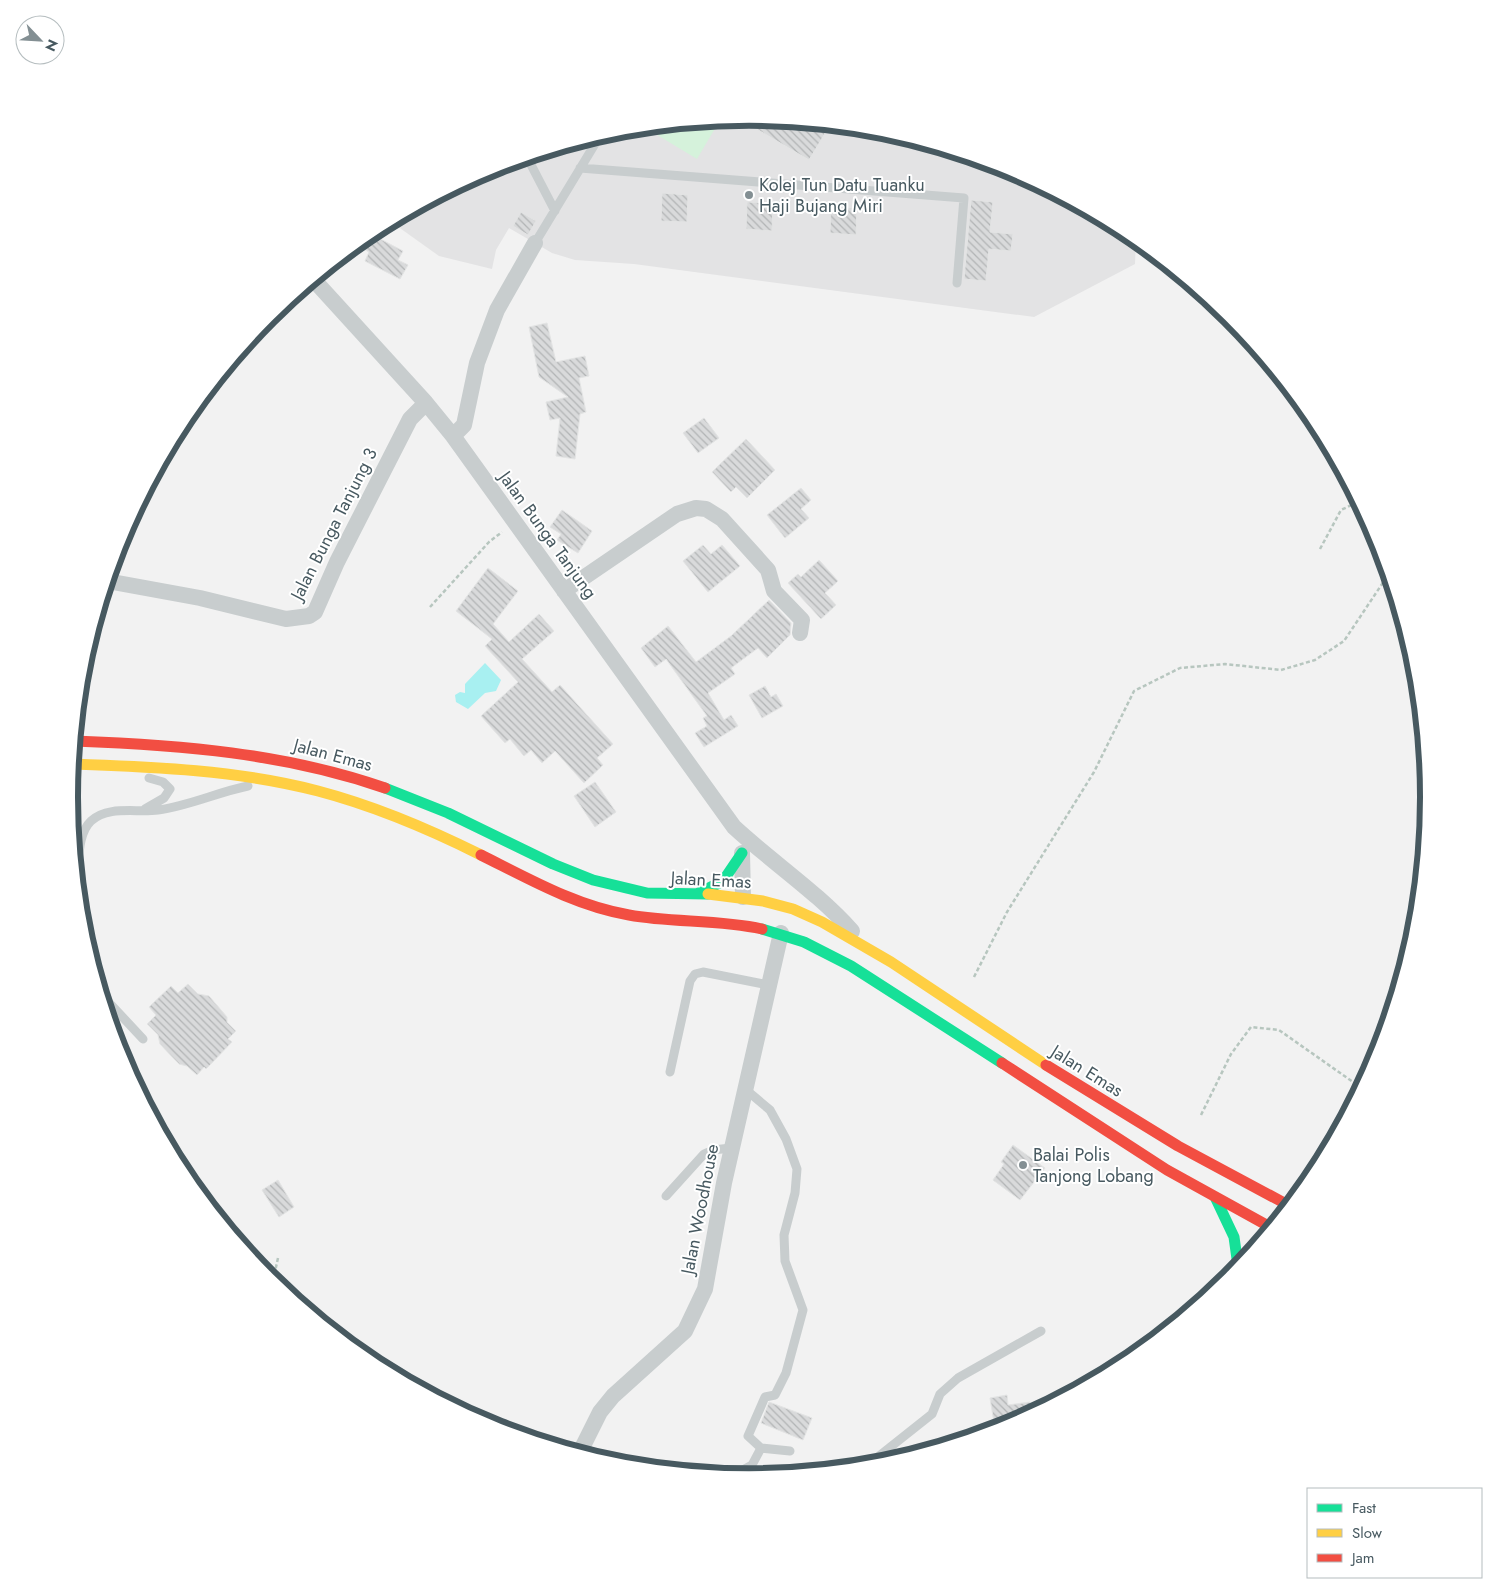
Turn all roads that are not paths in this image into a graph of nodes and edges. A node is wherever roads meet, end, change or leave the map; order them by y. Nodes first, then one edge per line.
1 (595, 143) edge
2 (529, 163) edge
3 (580, 168) junction
4 (555, 210) junction
5 (535, 243) joint
6 (317, 283) edge
7 (957, 283) dead end
8 (426, 403) junction
9 (453, 436) junction
10 (113, 582) edge
11 (564, 591) junction
12 (800, 633) dead end
13 (80, 741) edge
14 (79, 764) edge
15 (79, 772) edge
16 (272, 782) junction
17 (143, 810) junction
18 (734, 827) junction
19 (80, 851) edge
20 (742, 853) junction
21 (697, 894) junction
22 (743, 897) junction
23 (781, 933) junction
24 (866, 947) junction
25 (768, 985) junction
26 (111, 1005) edge
27 (142, 1039) dead end
28 (670, 1072) dead end
29 (745, 1090) junction
30 (731, 1148) junction
31 (666, 1196) dead end
32 (1216, 1199) junction
33 (1282, 1203) edge
34 (1265, 1224) edge
35 (1237, 1256) edge
36 (1041, 1330) dead end
37 (583, 1447) edge
38 (761, 1448) junction
39 (790, 1451) dead end
40 (881, 1455) edge
41 (748, 1468) edge

1 - 3 lane
2 - 4 lane
3 - 4 lane
3 - 7 lane
4 - 5 lane
5 - 9 street
6 - 8 street, Jalan Bunga Tanjung
8 - 9 street, Jalan Bunga Tanjung
8 - 10 street, Jalan Bunga Tanjung 3
9 - 11 street, Jalan Bunga Tanjung
11 - 12 street
11 - 18 street, Jalan Bunga Tanjung
13 - 21 main road, Jalan Emas
14 - 16 main road
15 - 17 lane
16 - 17 lane
16 - 23 main road
17 - 19 lane
18 - 20 street
18 - 24 street
20 - 21 main road
20 - 22 street
21 - 22 main road, Jalan Emas
22 - 23 main road
22 - 24 main road, Jalan Emas
23 - 25 street, Jalan Woodhouse
23 - 32 main road
24 - 33 main road, Jalan Emas
25 - 28 lane
25 - 29 street, Jalan Woodhouse
26 - 27 lane
29 - 30 street, Jalan Woodhouse
29 - 38 lane
30 - 31 lane
30 - 37 street, Jalan Woodhouse
32 - 34 main road
32 - 35 main road
36 - 40 lane
38 - 39 lane
38 - 41 lane

